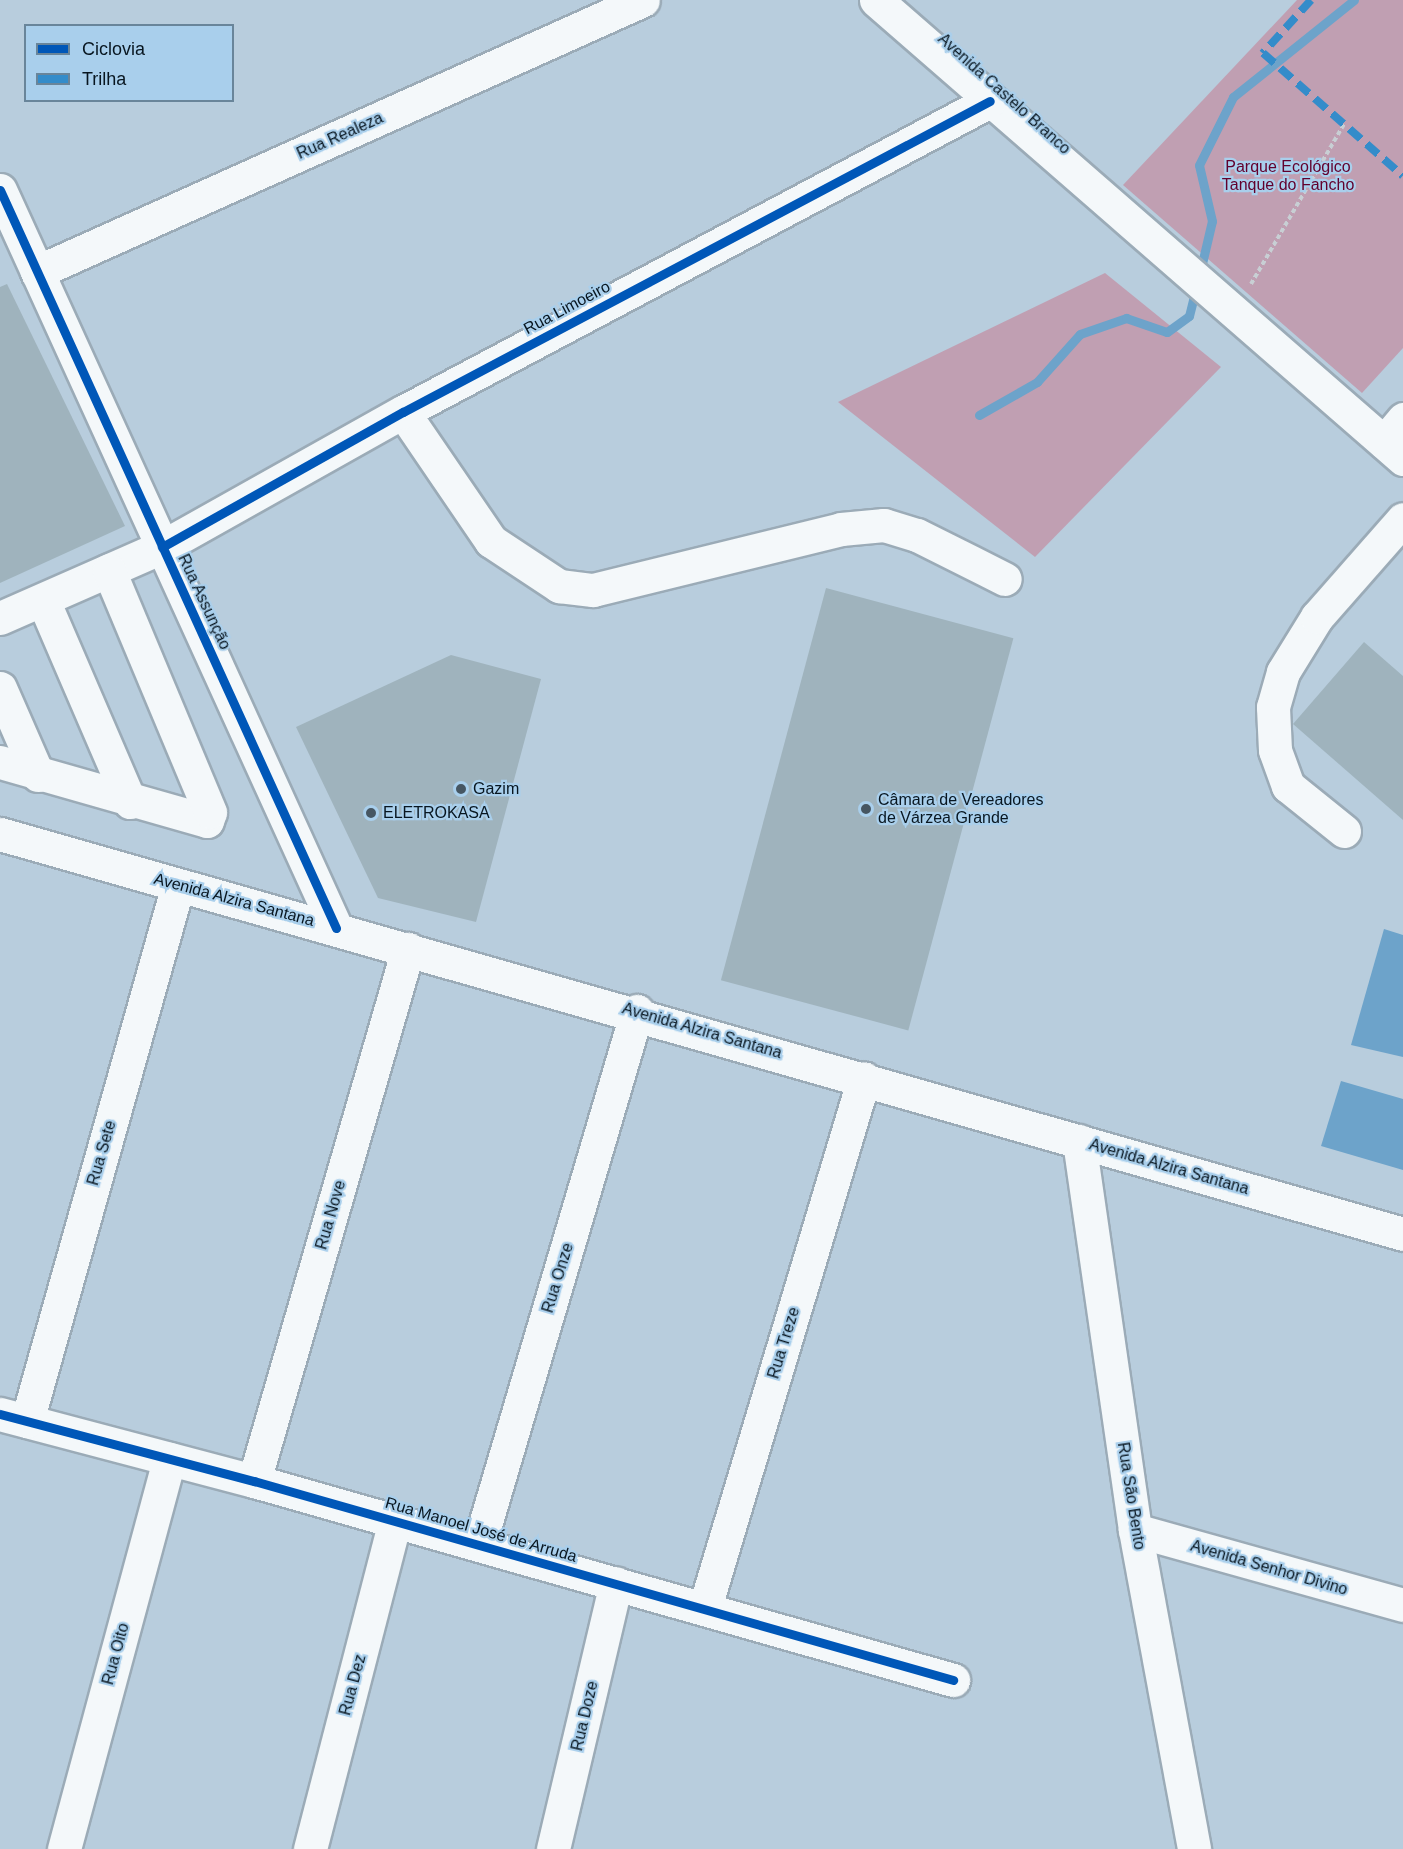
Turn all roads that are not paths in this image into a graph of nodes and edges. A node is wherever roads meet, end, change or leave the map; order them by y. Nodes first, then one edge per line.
1 (643, 0) edge
2 (876, 0) edge
3 (990, 101) junction
4 (0, 190) edge
5 (37, 272) junction
6 (403, 412) junction
7 (1399, 432) edge
8 (1403, 519) edge
9 (162, 547) junction
10 (109, 570) junction
11 (1005, 579) dead end
12 (43, 600) junction
13 (0, 618) edge
14 (0, 688) edge
15 (0, 762) edge
16 (38, 775) junction
17 (130, 802) junction
18 (1344, 831) dead end
19 (0, 834) edge
20 (178, 885) junction
21 (336, 928) junction
22 (408, 949) junction
23 (637, 1011) junction
24 (864, 1078) junction
25 (1079, 1141) junction
26 (1403, 1234) edge
27 (13, 1417) edge
28 (169, 1460) junction
29 (254, 1480) junction
30 (395, 1521) junction
31 (1135, 1530) junction
32 (479, 1545) junction
33 (616, 1583) junction
34 (1403, 1605) edge
35 (705, 1607) junction
36 (952, 1680) dead end
37 (64, 1849) edge
38 (310, 1849) edge
39 (553, 1849) edge
40 (1194, 1849) edge

1 - 5 street, Rua Realeza
2 - 3 street, Avenida Castelo Branco
3 - 6 street, Rua Limoeiro
3 - 7 street, Avenida Castelo Branco
4 - 5 street, Rua Assunção
5 - 9 street, Rua Assunção
6 - 9 street, Rua Limoeiro
6 - 11 street
8 - 18 street
9 - 10 street, Rua Limoeiro
9 - 21 street, Rua Assunção
10 - 12 street, Rua Limoeiro
10 - 17 street
12 - 13 street, Rua Limoeiro
12 - 17 street
14 - 16 street
15 - 16 street
16 - 17 street
19 - 20 street, Avenida Alzira Santana
20 - 21 street, Avenida Alzira Santana
20 - 27 street, Rua Sete
21 - 22 street, Avenida Alzira Santana
22 - 23 street, Avenida Alzira Santana
22 - 29 street, Rua Nove
23 - 24 street, Avenida Alzira Santana
23 - 32 street, Rua Onze
24 - 25 street, Avenida Alzira Santana
24 - 35 street, Rua Treze
25 - 26 street, Avenida Alzira Santana
25 - 31 street, Rua São Bento
27 - 28 street, Rua Manoel José de Arruda
28 - 29 street, Rua Manoel José de Arruda
28 - 37 street, Rua Oito
29 - 30 street, Rua Manoel José de Arruda
30 - 32 street, Rua Manoel José de Arruda
30 - 38 street, Rua Dez
31 - 34 street, Avenida Senhor Divino
31 - 40 street, Rua São Bento
32 - 33 street, Rua Manoel José de Arruda
33 - 35 street, Rua Manoel José de Arruda
33 - 39 street, Rua Doze
35 - 36 street, Rua Manoel José de Arruda

